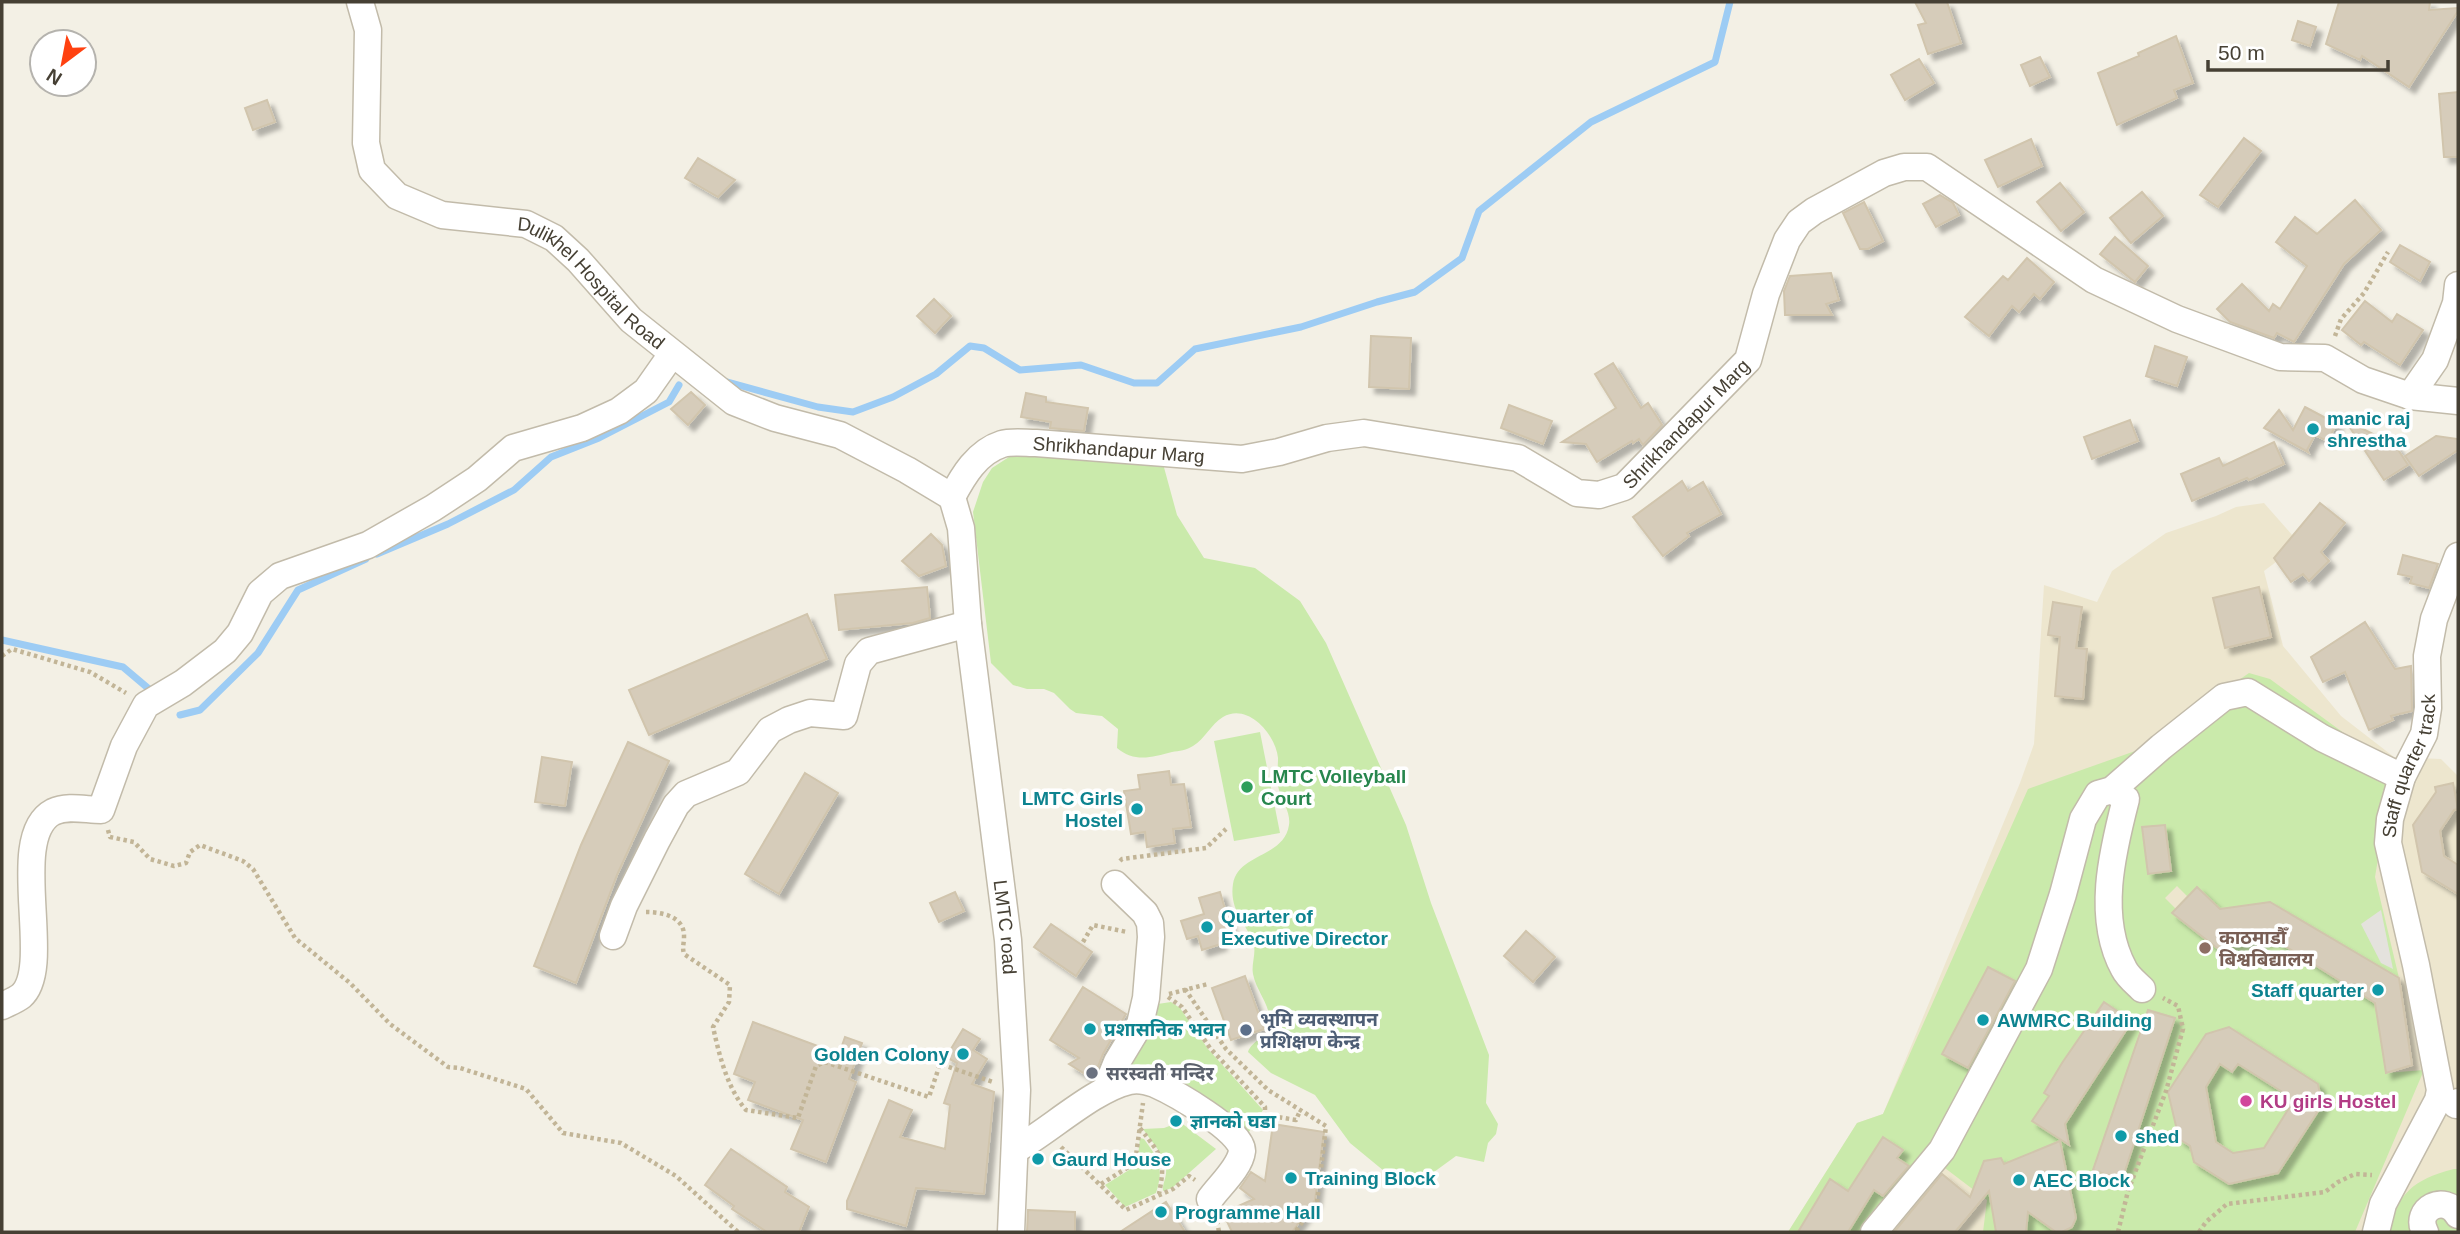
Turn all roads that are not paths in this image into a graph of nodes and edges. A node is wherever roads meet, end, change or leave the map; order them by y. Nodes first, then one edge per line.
1 (360, 2) edge
2 (2458, 285) edge
3 (676, 357) junction
4 (2410, 396) junction
5 (2458, 401) edge
6 (952, 497) junction
7 (2458, 556) edge
8 (968, 624) junction
9 (2403, 777) junction
10 (2112, 790) junction
11 (1115, 884) road end
12 (617, 926) road end
13 (2142, 989) road end
14 (2, 1006) edge
15 (1106, 1089) junction
16 (2453, 1103) edge
17 (1015, 1150) junction
18 (1210, 1199) road end
19 (2458, 1215) edge
20 (1011, 1232) edge
21 (1874, 1232) edge
22 (2376, 1232) edge
23 (2426, 1232) edge

1 - 3 street, Dulikhel Hospital Road
2 - 4 street
3 - 6 street, Dulikhel Hospital Road
3 - 14 street
4 - 5 street, Shrikhandapur Marg
4 - 6 street, Shrikhandapur Marg
6 - 8 street, LMTC road
7 - 9 street, Staff quarter track
8 - 12 street
8 - 17 street, LMTC road
9 - 10 street
9 - 16 street, Staff quarter track
10 - 13 street
10 - 21 street
11 - 15 street
15 - 17 street
15 - 18 street
16 - 22 street, Staff quarter track
17 - 20 street, LMTC road
19 - 23 street

